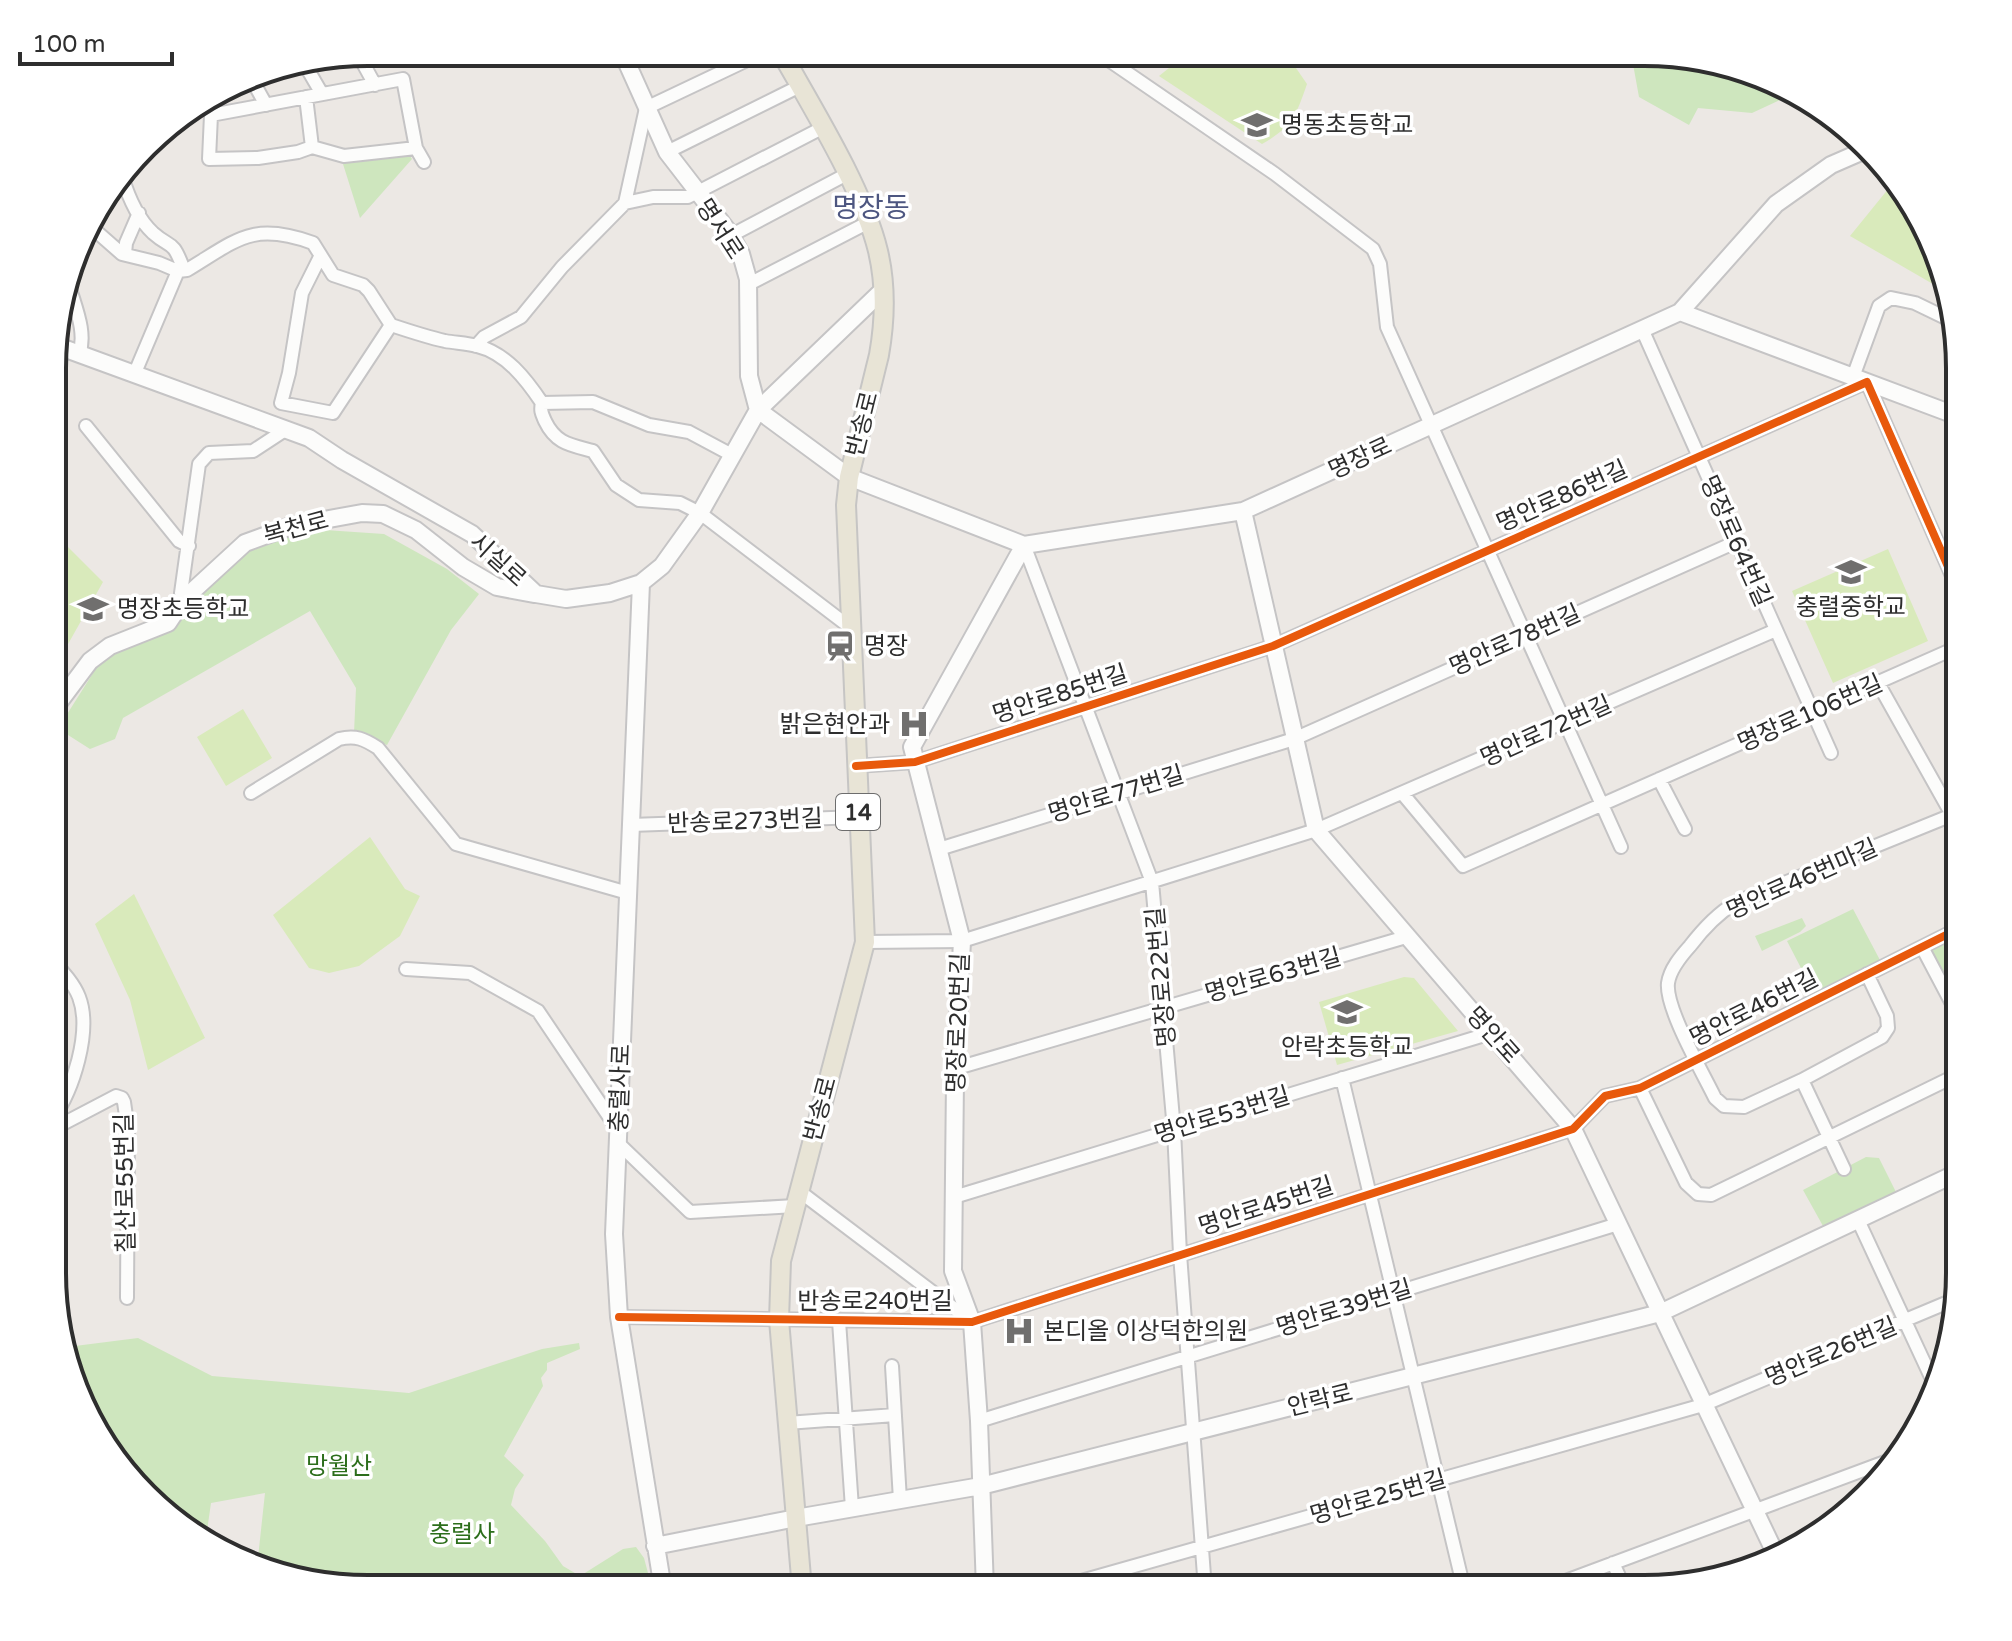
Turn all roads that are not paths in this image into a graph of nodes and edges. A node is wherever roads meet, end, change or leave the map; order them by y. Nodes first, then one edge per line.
1 (365, 66) edge
2 (628, 66) edge
3 (735, 66) edge
4 (789, 66) edge
5 (1117, 66) edge
6 (309, 72) edge
7 (375, 85) junction
8 (800, 86) junction
9 (256, 87) edge
10 (322, 94) junction
11 (306, 97) junction
12 (266, 105) junction
13 (646, 108) junction
14 (211, 110) edge
15 (208, 112) edge
16 (822, 128) junction
17 (312, 147) junction
18 (416, 148) junction
19 (667, 152) junction
20 (1857, 153) edge
21 (424, 162) dead end
22 (847, 174) junction
23 (126, 187) edge
24 (698, 193) junction
25 (625, 203) junction
26 (139, 213) junction
27 (869, 222) junction
28 (98, 232) edge
29 (730, 236) junction
30 (125, 254) junction
31 (320, 257) junction
32 (178, 271) junction
33 (749, 284) junction
34 (884, 289) junction
35 (74, 302) edge
36 (1680, 312) junction
37 (1941, 316) edge
38 (391, 325) junction
39 (1642, 329) junction
40 (476, 346) junction
41 (67, 350) edge
42 (79, 355) junction
43 (134, 375) junction
44 (1860, 380) junction
45 (542, 403) junction
46 (758, 410) junction
47 (1946, 412) edge
48 (1431, 425) junction
49 (86, 426) dead end
50 (285, 430) junction
51 (732, 455) junction
52 (1699, 458) junction
53 (849, 477) junction
54 (1243, 511) junction
55 (700, 513) junction
56 (1736, 542) junction
57 (1024, 545) junction
58 (189, 546) junction
59 (1488, 551) junction
60 (1946, 564) edge
61 (641, 583) junction
62 (536, 594) junction
63 (187, 597) junction
64 (851, 628) junction
65 (1776, 630) junction
66 (1526, 636) junction
67 (1273, 646) junction
68 (1946, 652) edge
69 (1878, 683) junction
70 (66, 693) edge
71 (1087, 706) junction
72 (1812, 712) junction
73 (1565, 722) junction
74 (1294, 739) junction
75 (1831, 753) dead end
76 (915, 762) junction
77 (856, 766) junction
78 (1659, 779) junction
79 (251, 793) dead end
80 (1119, 793) junction
81 (1402, 793) junction
82 (1946, 804) edge
83 (1602, 805) junction
84 (859, 817) junction
85 (1946, 817) edge
86 (631, 825) junction
87 (1685, 829) dead end
88 (1316, 830) junction
89 (1621, 847) dead end
90 (939, 849) junction
91 (1152, 882) junction
92 (628, 893) junction
93 (1946, 935) edge
94 (1406, 937) junction
95 (962, 941) junction
96 (865, 942) junction
97 (1922, 947) junction
98 (406, 969) dead end
99 (1867, 974) junction
100 (66, 978) edge
101 (1946, 992) edge
102 (1163, 1008) junction
103 (1491, 1033) junction
104 (1697, 1059) junction
105 (957, 1068) junction
106 (1342, 1078) junction
107 (1802, 1080) junction
108 (1946, 1080) edge
109 (1640, 1088) junction
110 (66, 1093) edge
111 (66, 1122) edge
112 (1573, 1129) junction
113 (1174, 1130) junction
114 (1828, 1136) junction
115 (618, 1137) junction
116 (1844, 1169) dead end
117 (1946, 1178) edge
118 (1369, 1194) junction
119 (954, 1197) junction
120 (797, 1199) junction
121 (1858, 1220) junction
122 (1618, 1224) junction
123 (1180, 1254) junction
124 (1392, 1293) junction
125 (127, 1298) dead end
126 (1944, 1304) edge
127 (1660, 1313) junction
128 (619, 1317) junction
129 (779, 1320) junction
130 (839, 1321) junction
131 (1905, 1321) junction
132 (972, 1322) junction
133 (1188, 1356) junction
134 (892, 1366) dead end
135 (1929, 1373) edge
136 (1412, 1376) junction
137 (1703, 1405) junction
138 (895, 1415) junction
139 (845, 1419) junction
140 (979, 1421) junction
141 (787, 1423) junction
142 (1194, 1432) junction
143 (1877, 1465) edge
144 (1437, 1480) junction
145 (981, 1486) junction
146 (900, 1500) junction
147 (852, 1508) junction
148 (1754, 1511) junction
149 (796, 1518) junction
150 (655, 1546) junction
151 (1202, 1546) junction
152 (1772, 1547) edge
153 (1613, 1563) junction
154 (1595, 1570) junction
155 (660, 1575) edge
156 (801, 1575) edge
157 (984, 1575) edge
158 (1102, 1575) edge
159 (1204, 1575) edge
160 (1461, 1575) edge
161 (1582, 1575) edge
162 (1592, 1575) edge
163 (1619, 1575) edge

1 - 7 street
2 - 13 main road, 명서로
3 - 13 street
4 - 8 main road, 반송로 / 14
5 - 48 street
6 - 10 street
7 - 10 street
7 - 18 street
8 - 16 main road, 반송로 / 14
8 - 19 street
9 - 12 street
10 - 11 street
11 - 12 street
11 - 17 street
12 - 14 street
13 - 19 main road, 명서로
13 - 25 street
15 - 17 street
16 - 22 main road, 반송로 / 14
16 - 24 street
17 - 18 street
18 - 21 street
19 - 24 main road, 명서로
20 - 36 main road
22 - 27 main road, 반송로 / 14
22 - 29 street
23 - 26 street
24 - 25 street
24 - 29 main road, 명서로
25 - 40 street
26 - 30 street
26 - 32 street
27 - 33 street
27 - 34 main road, 반송로 / 14
28 - 30 street
29 - 33 main road, 명서로
30 - 32 street
31 - 32 street
31 - 38 street
31 - 38 street
32 - 43 street
33 - 46 main road, 명서로
34 - 46 main road, 시실로
34 - 53 main road, 반송로 / 14
35 - 42 street
36 - 39 main road, 명장로
36 - 44 main road
37 - 44 street
38 - 40 street
39 - 48 main road, 명장로
39 - 52 street, 명장로64번길
40 - 45 street
41 - 42 main road, 시실로
42 - 43 main road, 시실로
43 - 50 main road, 시실로
44 - 47 main road
44 - 52 street, 명안로86번길
44 - 60 street
45 - 51 street
45 - 55 street
46 - 51 main road, 시실로
46 - 53 main road
48 - 54 main road, 명장로
48 - 59 street
49 - 58 street
50 - 58 street
50 - 62 main road, 시실로
51 - 55 main road, 시실로
52 - 56 street, 명장로64번길
52 - 59 street, 명안로86번길
53 - 57 main road
53 - 64 main road, 반송로 / 14
54 - 57 main road, 명장로
54 - 67 main road, 명안로
55 - 61 main road, 시실로
55 - 64 street
56 - 65 street, 명장로64번길
56 - 66 street, 명안로78번길
57 - 71 street, 명장로22번길
57 - 76 main road, 명장로20번길
58 - 63 street
59 - 66 street
59 - 67 street, 명안로86번길
61 - 62 main road, 시실로
61 - 86 main road, 충렬사로
62 - 63 main road, 복천로
63 - 70 main road, 복천로
64 - 77 main road, 반송로 / 14
65 - 72 street, 명장로64번길
65 - 73 street, 명안로72번길
66 - 73 street
66 - 74 street, 명안로78번길
67 - 71 street, 명안로85번길
67 - 74 main road, 명안로
68 - 69 street, 명장로106번길
69 - 72 street, 명장로106번길
69 - 82 street
71 - 76 street, 명안로85번길
71 - 80 street, 명장로22번길
72 - 75 street, 명장로64번길
72 - 78 street, 명장로106번길
73 - 81 street, 명안로72번길
73 - 83 street
74 - 80 street, 명안로77번길
74 - 88 main road, 명안로
76 - 77 street, 명안로85번길
76 - 90 main road, 명장로20번길
77 - 84 main road, 반송로 / 14
78 - 83 street, 명장로106번길
78 - 87 street
79 - 92 street
80 - 90 street, 명안로77번길
80 - 91 street, 명장로22번길
81 - 83 street, 명장로106번길
81 - 88 street, 명안로72번길
83 - 89 street
84 - 86 street, 반송로273번길
84 - 96 main road, 반송로 / 14
85 - 104 street, 명안로46번마길
86 - 92 main road, 충렬사로
88 - 91 street, 명안로72번길
88 - 94 main road, 명안로
90 - 95 main road, 명장로20번길
91 - 95 street, 명안로72번길
91 - 102 street, 명장로22번길
92 - 115 main road, 충렬사로
93 - 97 street, 명안로46번길
94 - 102 street, 명안로63번길
94 - 103 main road, 명안로
95 - 96 street, 명안로72번길
95 - 105 main road, 명장로20번길
96 - 120 main road, 반송로 / 14
97 - 99 street, 명안로46번길
97 - 101 street
98 - 115 street
99 - 104 street, 명안로46번길
99 - 107 street
100 - 110 street
102 - 105 street, 명안로63번길
102 - 113 street, 명장로22번길
103 - 106 street, 명안로53번길
103 - 112 main road, 명안로
104 - 107 street
104 - 109 street, 명안로46번길
105 - 119 main road, 명장로20번길
106 - 113 street, 명안로53번길
106 - 118 street
107 - 114 street
108 - 114 street
109 - 112 street, 명안로46번길
109 - 114 street
111 - 125 street, 칠산로55번길
112 - 118 street, 명안로45번길
112 - 122 main road, 명안로
113 - 119 street, 명안로53번길
113 - 123 street, 명장로22번길
114 - 116 street
115 - 120 street
115 - 128 main road, 충렬사로
117 - 121 main road, 안락로
118 - 123 street, 명안로45번길
118 - 124 street
119 - 132 main road, 명장로20번길
120 - 129 main road, 반송로 / 14
120 - 132 street
121 - 127 main road, 안락로
121 - 131 street
122 - 124 street, 명안로39번길
122 - 127 main road, 명안로
123 - 132 street, 명안로45번길
123 - 133 street, 명장로22번길
124 - 133 street, 명안로39번길
124 - 136 street
126 - 131 street, 명안로26번길
127 - 136 main road, 안락로
127 - 137 main road, 명안로
128 - 129 street, 반송로240번길
128 - 150 main road, 충렬사로
129 - 130 street, 반송로240번길
129 - 141 main road, 반송로 / 14
130 - 132 street, 반송로240번길
130 - 139 street
131 - 135 street
131 - 137 street, 명안로26번길
132 - 140 main road, 명장로20번길
133 - 140 street, 명안로39번길
133 - 142 street, 명장로22번길
134 - 138 street
136 - 142 main road, 안락로
136 - 144 street
137 - 144 street, 명안로25번길
137 - 148 main road, 명안로
138 - 139 street
138 - 146 street
139 - 141 street
139 - 147 street
140 - 145 main road, 명장로20번길
141 - 149 main road, 반송로 / 14
142 - 145 main road, 안락로
142 - 151 street, 명장로22번길
143 - 148 street
144 - 151 street, 명안로25번길
144 - 160 street
145 - 146 main road, 안락로
145 - 157 main road, 명장로20번길
146 - 147 main road, 안락로
147 - 149 main road, 안락로
148 - 152 main road, 명안로
148 - 153 street
149 - 150 main road, 안락로
149 - 156 main road, 반송로 / 14
150 - 155 main road, 충렬사로
151 - 158 street, 명안로25번길
151 - 159 street, 명장로22번길
153 - 154 street
153 - 163 street
154 - 161 street
154 - 162 street

